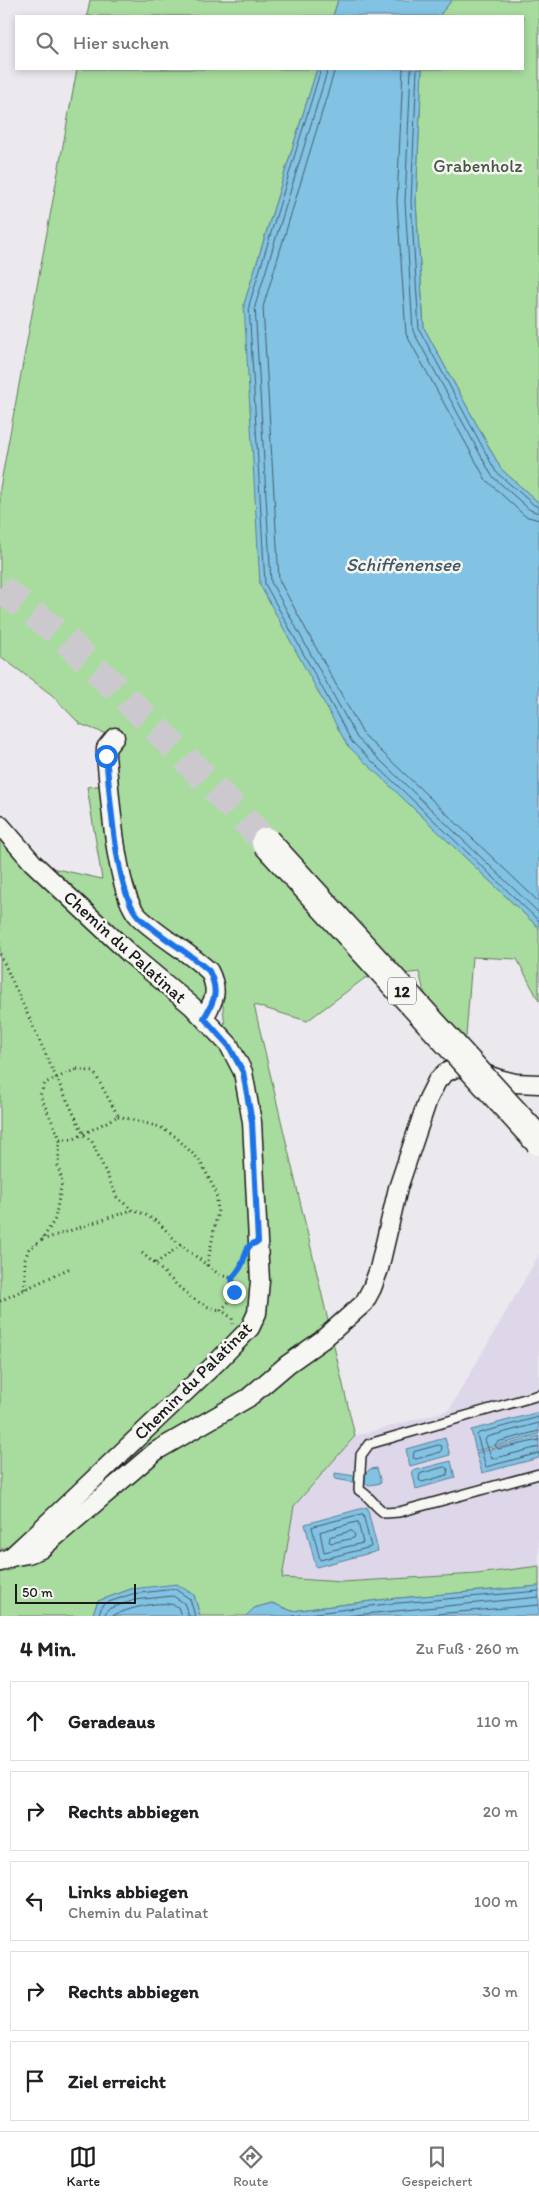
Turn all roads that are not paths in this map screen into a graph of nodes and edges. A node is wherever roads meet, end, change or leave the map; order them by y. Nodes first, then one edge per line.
1 (114, 737) dead end
2 (0, 825) edge
3 (266, 842) tunnel mouth
4 (204, 1018) junction
5 (539, 1084) edge
6 (539, 1141) edge
7 (539, 1395) edge
8 (539, 1474) edge
9 (5, 1559) edge

1 - 4 street
2 - 4 street, Chemin du Palatinat
3 - 6 main road, 12, bridge
4 - 9 street, Chemin du Palatinat
5 - 9 street
7 - 8 lane

